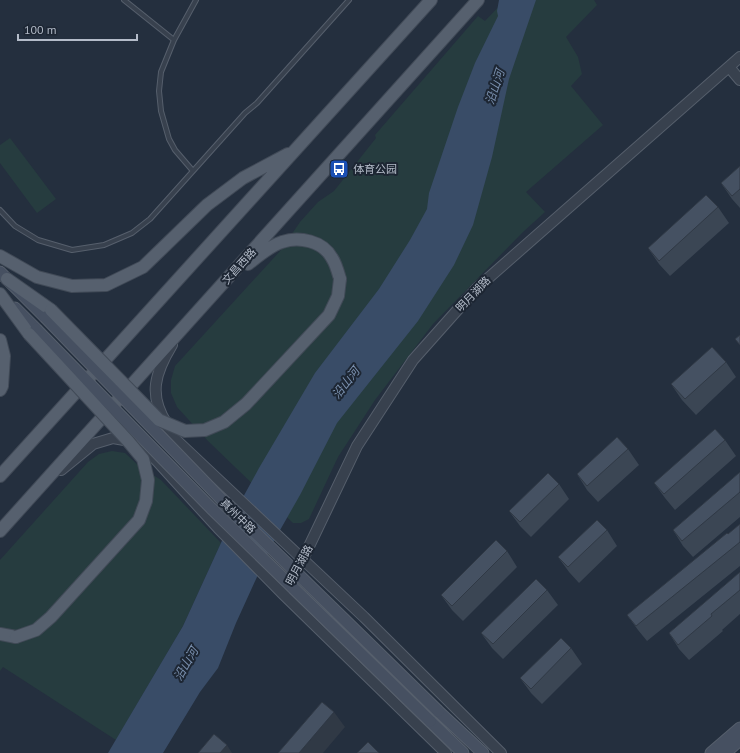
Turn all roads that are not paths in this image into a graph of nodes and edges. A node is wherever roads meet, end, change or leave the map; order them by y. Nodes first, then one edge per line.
1 (124, 0) edge
2 (196, 0) edge
3 (349, 0) edge
4 (431, 0) edge
5 (478, 0) edge
6 (174, 40) junction
7 (740, 57) edge
8 (729, 67) junction
9 (740, 80) edge
10 (296, 149) junction
11 (193, 170) junction
12 (0, 210) edge
13 (0, 256) edge
14 (4, 276) edge
15 (0, 294) edge
16 (203, 305) junction
17 (48, 313) junction
18 (181, 330) junction
19 (32, 331) junction
20 (0, 340) edge
21 (99, 366) junction
22 (83, 384) junction
23 (0, 390) edge
24 (125, 392) junction
25 (108, 411) junction
26 (178, 441) junction
27 (156, 460) junction
28 (0, 476) edge
29 (34, 494) junction
30 (12, 518) junction
31 (0, 531) edge
32 (0, 538) edge
33 (302, 559) junction
34 (283, 594) junction
35 (0, 634) edge
36 (740, 728) edge
37 (740, 740) edge
38 (446, 753) edge
39 (463, 753) edge
40 (483, 753) edge
41 (502, 753) edge
42 (711, 753) edge
43 (725, 753) edge

1 - 6 lane
2 - 6 lane
3 - 11 lane
4 - 10 main road
5 - 16 main road, 文昌西路
6 - 11 lane
7 - 8 street, 明月湖路
8 - 9 street
8 - 33 street, 明月湖路
10 - 13 main road
10 - 21 main road
11 - 12 lane
14 - 17 main road
15 - 19 main road
16 - 17 main road, bridge
16 - 18 main road, 文昌西路
17 - 40 main road, 真州中路, bridge
18 - 24 main road, 文昌西路
18 - 26 street
19 - 35 main road, bridge
19 - 39 main road, 真州中路, bridge
20 - 23 main road
21 - 22 main road
21 - 24 street, 真州中路
22 - 25 street, 真州中路
22 - 28 main road
24 - 25 main road, 文昌西路
24 - 26 street, 真州中路
25 - 27 street, 真州中路
25 - 29 main road, 文昌西路
26 - 33 street, 真州中路
27 - 29 street
27 - 34 street, 真州中路
29 - 30 main road, 文昌西路
30 - 31 main road, 文昌西路
30 - 32 main road
33 - 34 street, 明月湖路
33 - 41 street, 真州中路
34 - 38 street, 真州中路
36 - 42 main road
37 - 43 main road

